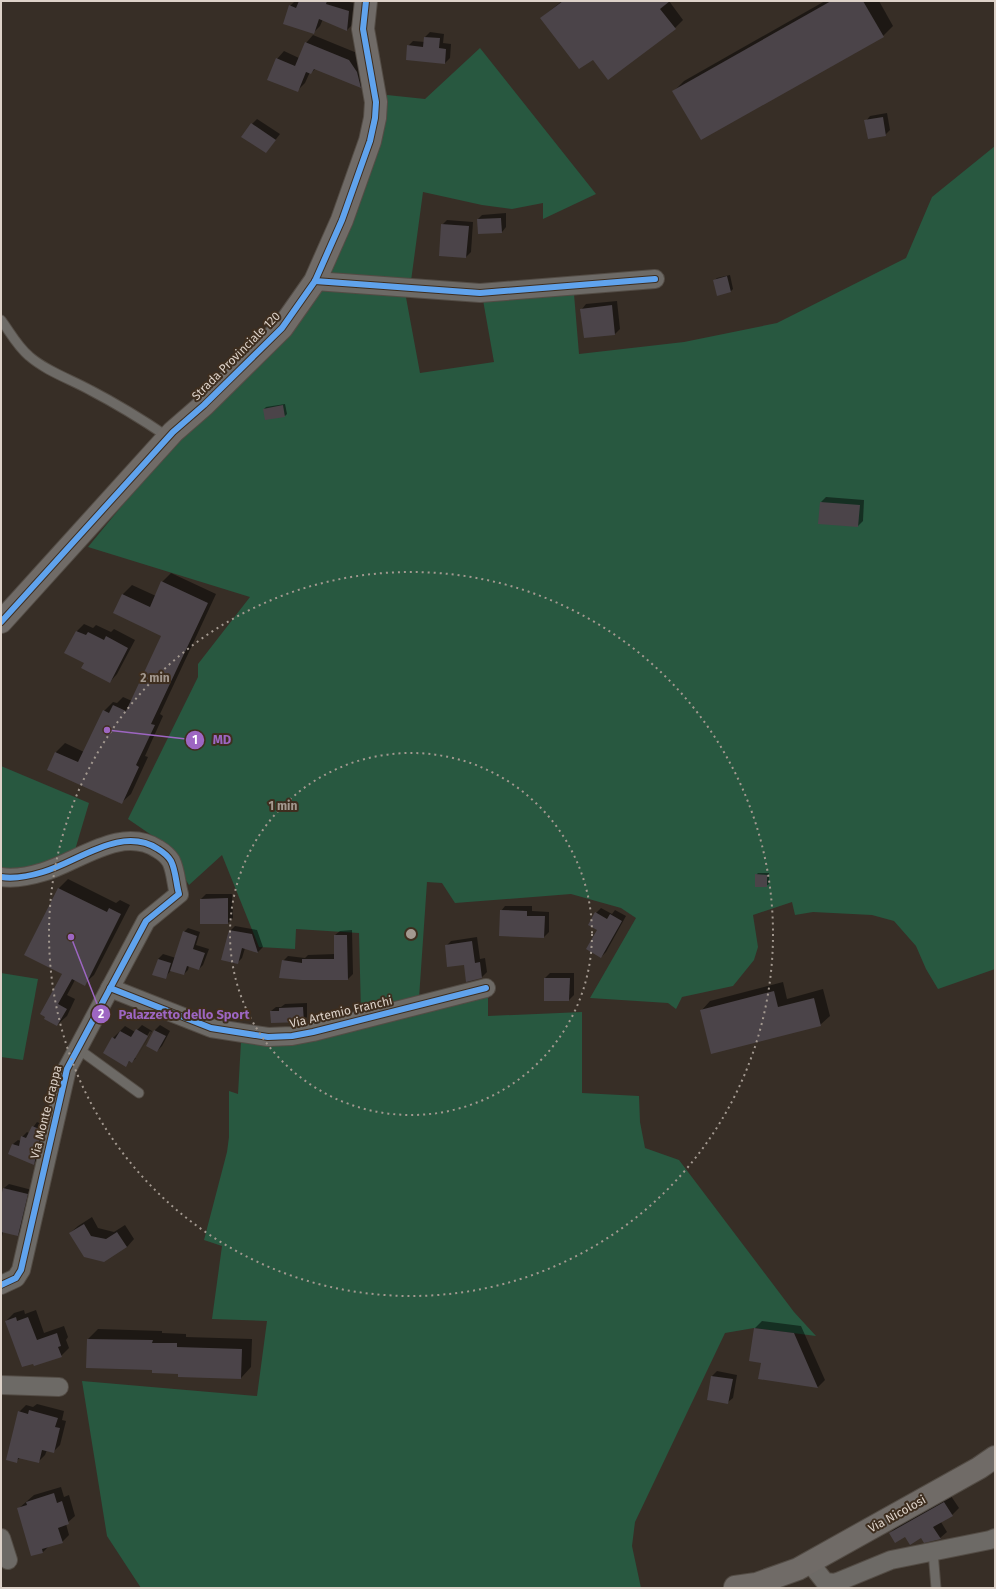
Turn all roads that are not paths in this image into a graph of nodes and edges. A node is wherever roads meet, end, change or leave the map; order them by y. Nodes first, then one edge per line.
1 (366, 1) edge
2 (655, 280) dead end
3 (314, 281) junction
4 (1, 320) edge
5 (168, 437) junction
6 (1, 622) edge
7 (1, 877) edge
8 (110, 988) junction
9 (486, 988) dead end
10 (77, 1048) junction
11 (139, 1093) dead end
12 (1, 1284) edge
13 (1, 1386) edge
14 (59, 1388) dead end
15 (995, 1457) edge
16 (1, 1538) edge
17 (995, 1538) edge
18 (933, 1551) junction
19 (8, 1560) dead end
20 (804, 1566) junction
21 (734, 1588) edge
22 (776, 1588) edge
23 (936, 1588) edge

1 - 3 street, Strada Provinciale 120
2 - 3 street
3 - 5 street, Strada Provinciale 120
4 - 5 lane
5 - 6 street, Strada Provinciale 120
7 - 8 street, Via Monte Grappa
8 - 9 street, Via Artemio Franchi
8 - 10 street, Via Monte Grappa
10 - 11 lane
10 - 12 street, Via Monte Grappa
13 - 14 street
15 - 20 street, Via Nicolosi
16 - 19 street
17 - 18 street
18 - 20 street
18 - 23 lane
20 - 21 street
20 - 22 street

